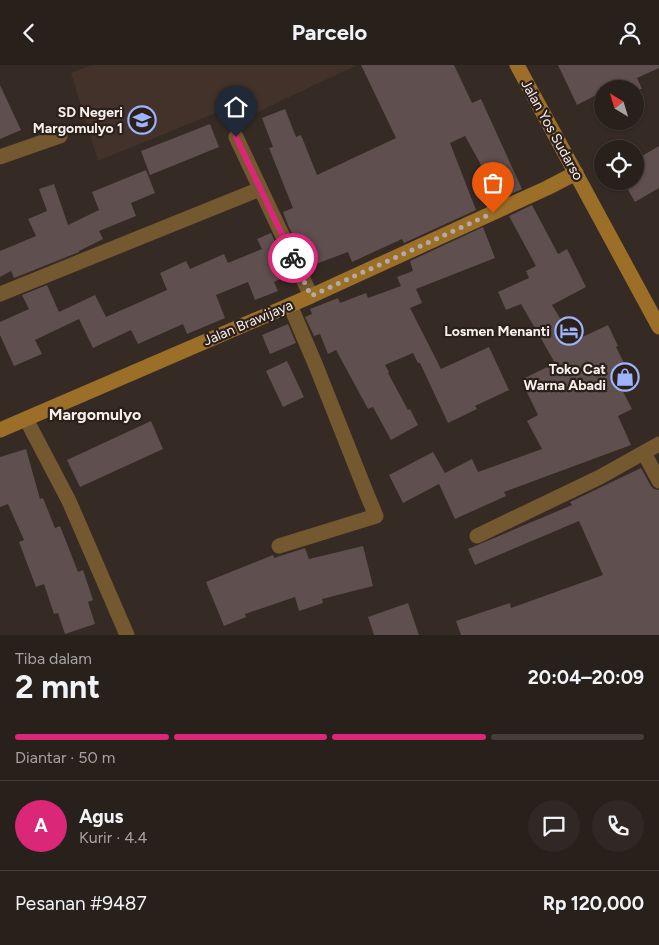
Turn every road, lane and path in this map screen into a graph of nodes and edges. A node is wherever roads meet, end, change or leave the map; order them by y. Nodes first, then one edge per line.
1 (516, 65) edge
2 (60, 136) dead end
3 (236, 137) dead end
4 (0, 157) edge
5 (576, 173) junction
6 (260, 189) junction
7 (0, 294) edge
8 (311, 296) junction
9 (290, 305) junction
10 (659, 327) edge
11 (26, 419) junction
12 (0, 430) edge
13 (659, 444) edge
14 (644, 453) junction
15 (659, 481) edge
16 (477, 536) dead end
17 (279, 546) dead end
18 (127, 635) edge

1 - 5 street, Jalan Yos Sudarso
2 - 4 street
3 - 6 street
5 - 8 street, Jalan Brawijaya
5 - 10 street, Jalan Yos Sudarso
6 - 7 street
6 - 8 street
8 - 9 street, Jalan Brawijaya
9 - 11 street, Jalan Brawijaya
9 - 17 street
11 - 12 street, Jalan Brawijaya
11 - 18 street
13 - 14 street
14 - 15 street
14 - 16 street

